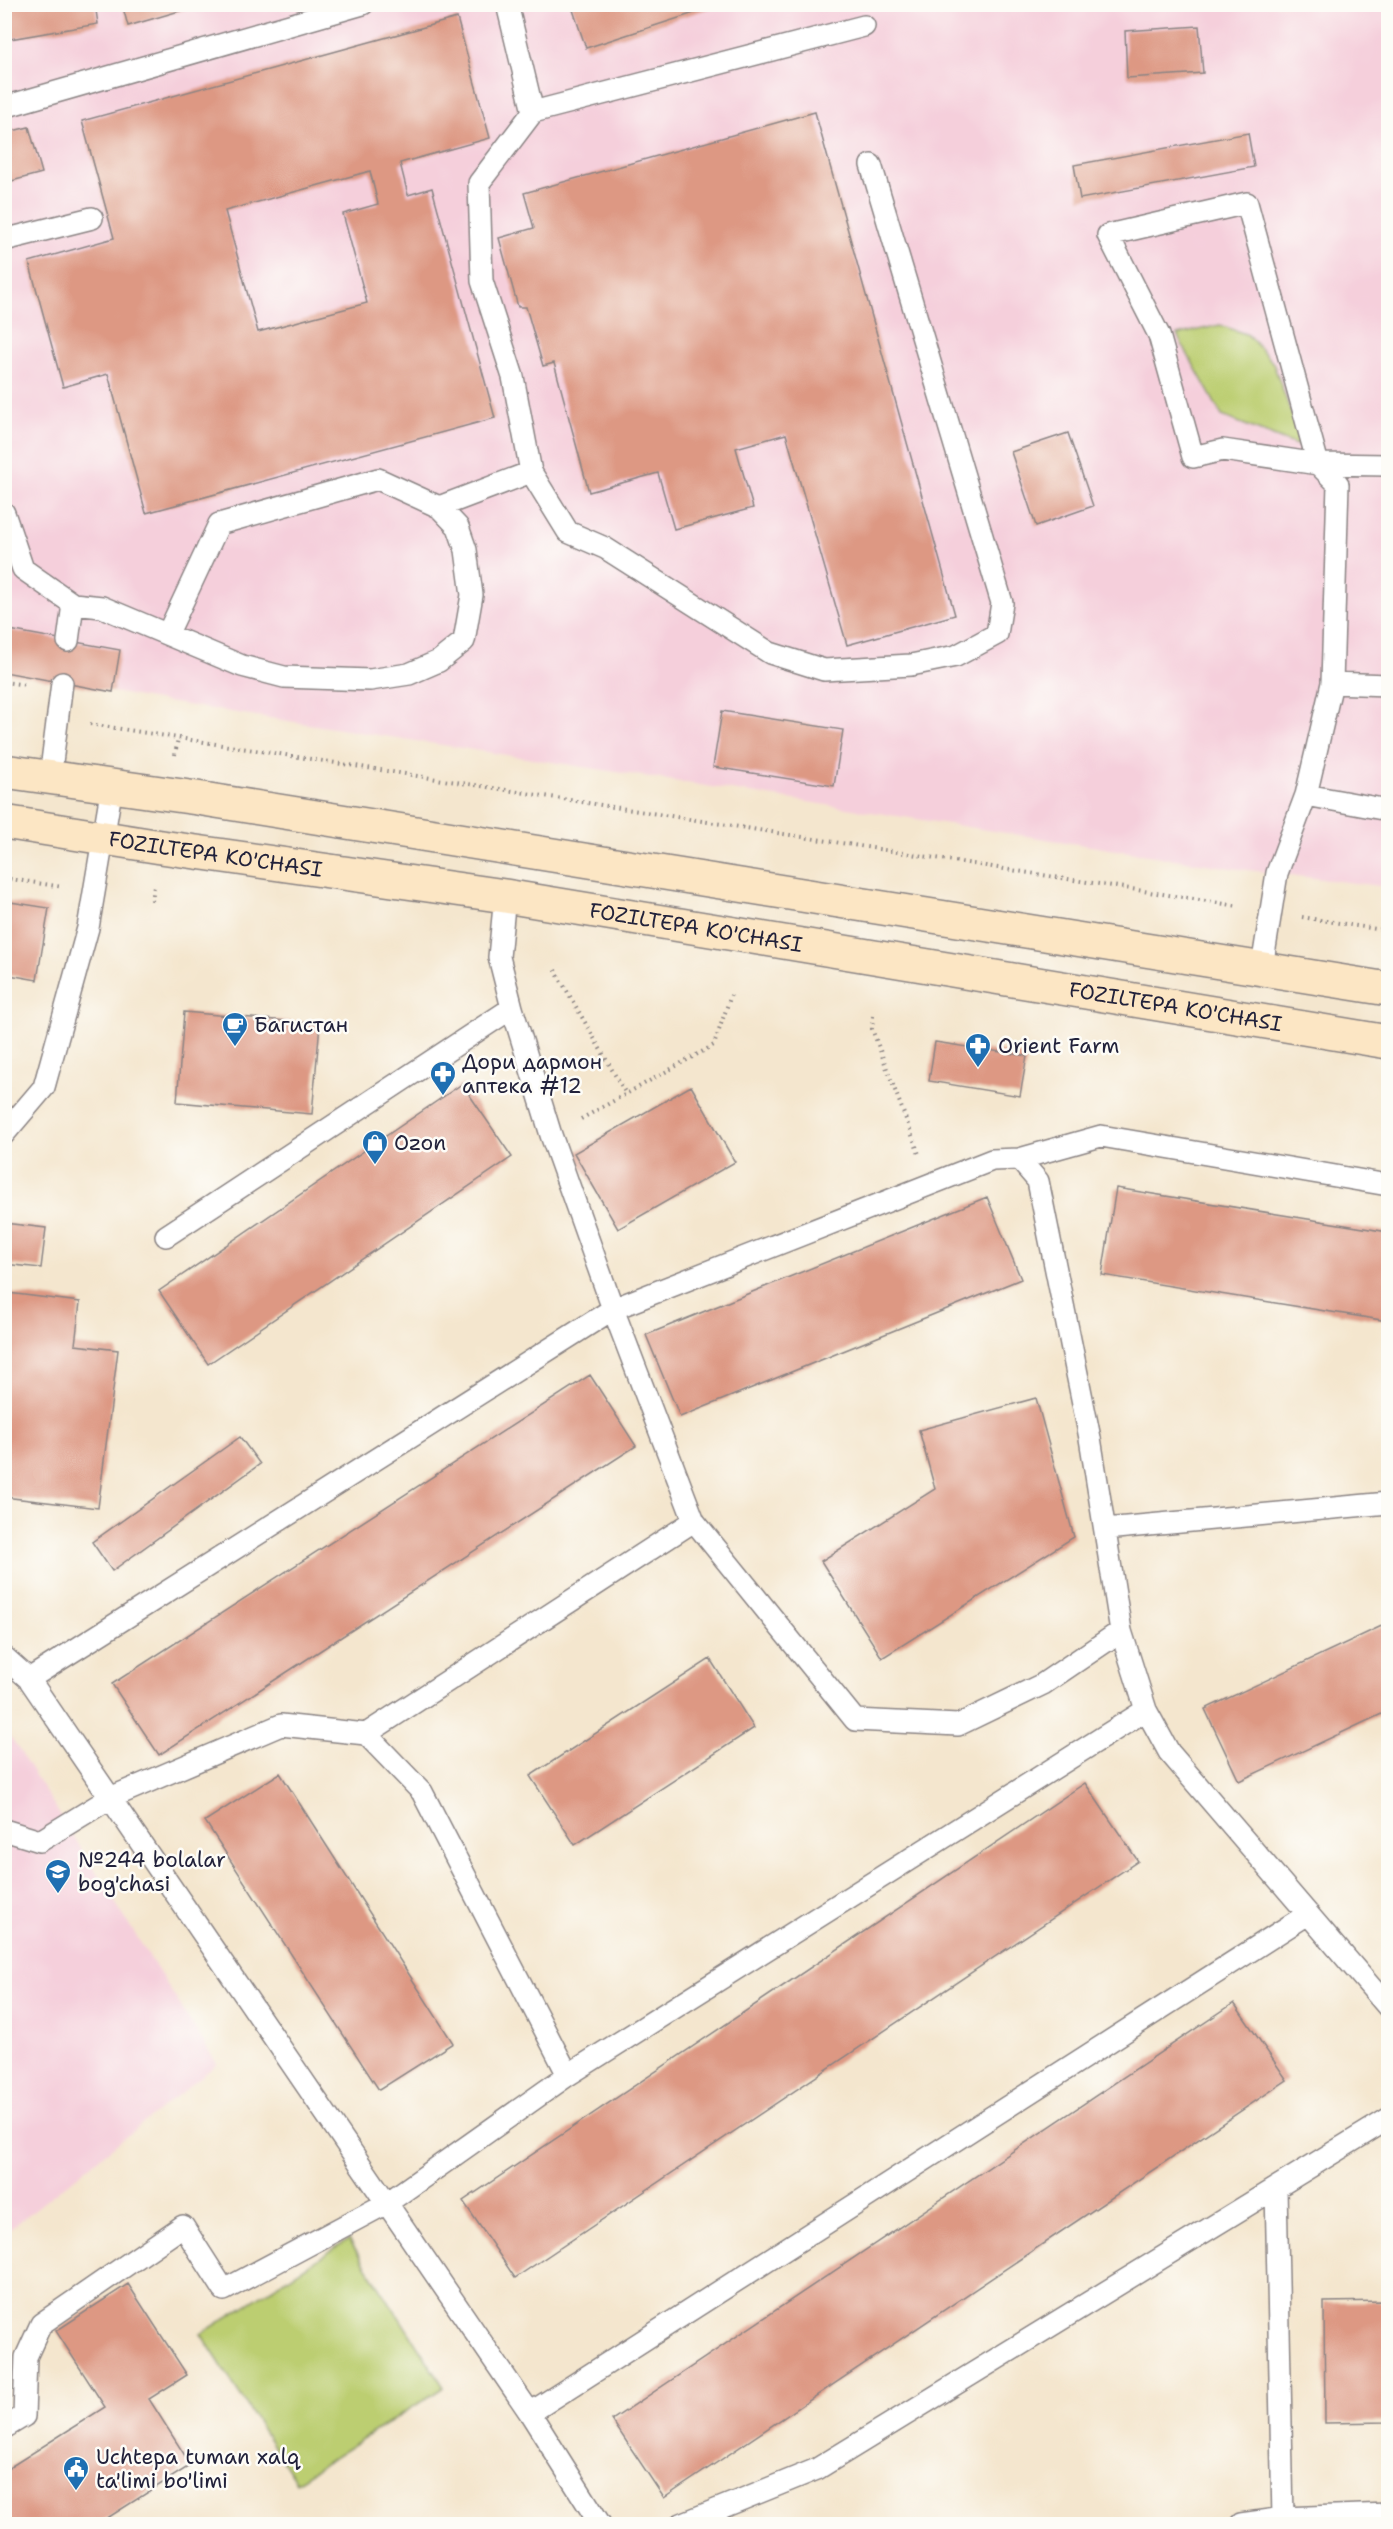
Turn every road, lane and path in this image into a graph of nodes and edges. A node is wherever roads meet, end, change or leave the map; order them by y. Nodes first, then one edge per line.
1 (363, 4) edge
2 (507, 4) edge
3 (864, 26) dead end
4 (4, 107) edge
5 (533, 112) junction
6 (871, 165) dead end
7 (92, 218) dead end
8 (4, 240) edge
9 (1318, 464) junction
10 (1389, 465) edge
11 (531, 472) junction
12 (439, 507) junction
13 (4, 513) edge
14 (73, 604) junction
15 (168, 633) junction
16 (68, 641) dead end
17 (4, 682) edge
18 (62, 683) dead end
19 (1332, 683) junction
20 (1389, 685) edge
21 (56, 720) junction
22 (178, 738) junction
23 (174, 765) dead end
24 (4, 771) edge
25 (50, 777) junction
26 (112, 786) junction
27 (1306, 795) junction
28 (1389, 810) edge
29 (4, 822) edge
30 (103, 838) junction
31 (4, 878) edge
32 (68, 888) dead end
33 (505, 896) junction
34 (1270, 911) junction
35 (1389, 931) edge
36 (1262, 967) junction
37 (555, 970) dead end
38 (1389, 988) edge
39 (731, 995) dead end
40 (512, 1008) junction
41 (873, 1016) dead end
42 (1389, 1042) edge
43 (626, 1094) junction
44 (4, 1134) edge
45 (551, 1135) junction
46 (1019, 1159) junction
47 (931, 1184) junction
48 (1389, 1185) edge
49 (166, 1236) dead end
50 (613, 1310) junction
51 (1389, 1503) edge
52 (694, 1521) junction
53 (1105, 1529) junction
54 (1121, 1632) junction
55 (4, 1657) edge
56 (29, 1678) junction
57 (1146, 1710) junction
58 (366, 1734) junction
59 (110, 1798) junction
60 (4, 1830) edge
61 (1308, 1914) junction
62 (1389, 2007) edge
63 (568, 2075) junction
64 (1389, 2119) edge
65 (1276, 2188) junction
66 (387, 2203) junction
67 (530, 2413) junction
68 (4, 2428) edge
69 (1389, 2514) edge
70 (1283, 2518) junction
71 (600, 2524) edge
72 (681, 2524) edge
73 (1241, 2524) edge

1 - 4 lane
2 - 5 lane
3 - 5 lane
5 - 11 lane
6 - 11 lane
7 - 8 lane
9 - 9 lane
9 - 10 lane
9 - 19 lane
11 - 12 lane
12 - 15 lane
12 - 15 lane
13 - 14 lane
14 - 15 lane
14 - 16 lane
17 - 21 path
18 - 21 lane
19 - 20 lane
19 - 27 lane
21 - 22 path
21 - 25 lane
22 - 23 path
22 - 34 path
24 - 25 main road
25 - 26 main road
26 - 30 lane
26 - 36 main road
27 - 28 lane
27 - 34 lane
29 - 30 main road, FOZILTEPA KO'CHASI
30 - 33 main road, FOZILTEPA KO'CHASI
30 - 44 lane
31 - 32 path
33 - 40 lane
33 - 42 main road, FOZILTEPA KO'CHASI
34 - 35 path
34 - 36 lane
36 - 38 main road
37 - 43 path
39 - 43 path
40 - 45 lane
40 - 49 lane
41 - 47 path
43 - 45 path
45 - 50 lane
46 - 47 lane
46 - 48 lane
46 - 53 lane
47 - 50 lane
50 - 52 lane
50 - 56 lane
51 - 53 lane
52 - 54 lane
52 - 58 lane
53 - 54 lane
54 - 57 lane
55 - 56 lane
56 - 59 lane
57 - 61 lane
57 - 63 lane
58 - 59 lane
58 - 63 lane
59 - 60 lane
59 - 66 lane
61 - 62 lane
61 - 67 lane
63 - 66 lane
64 - 65 lane
65 - 70 lane
65 - 72 lane
66 - 67 lane
66 - 68 lane
67 - 71 lane
69 - 70 lane
70 - 73 lane

